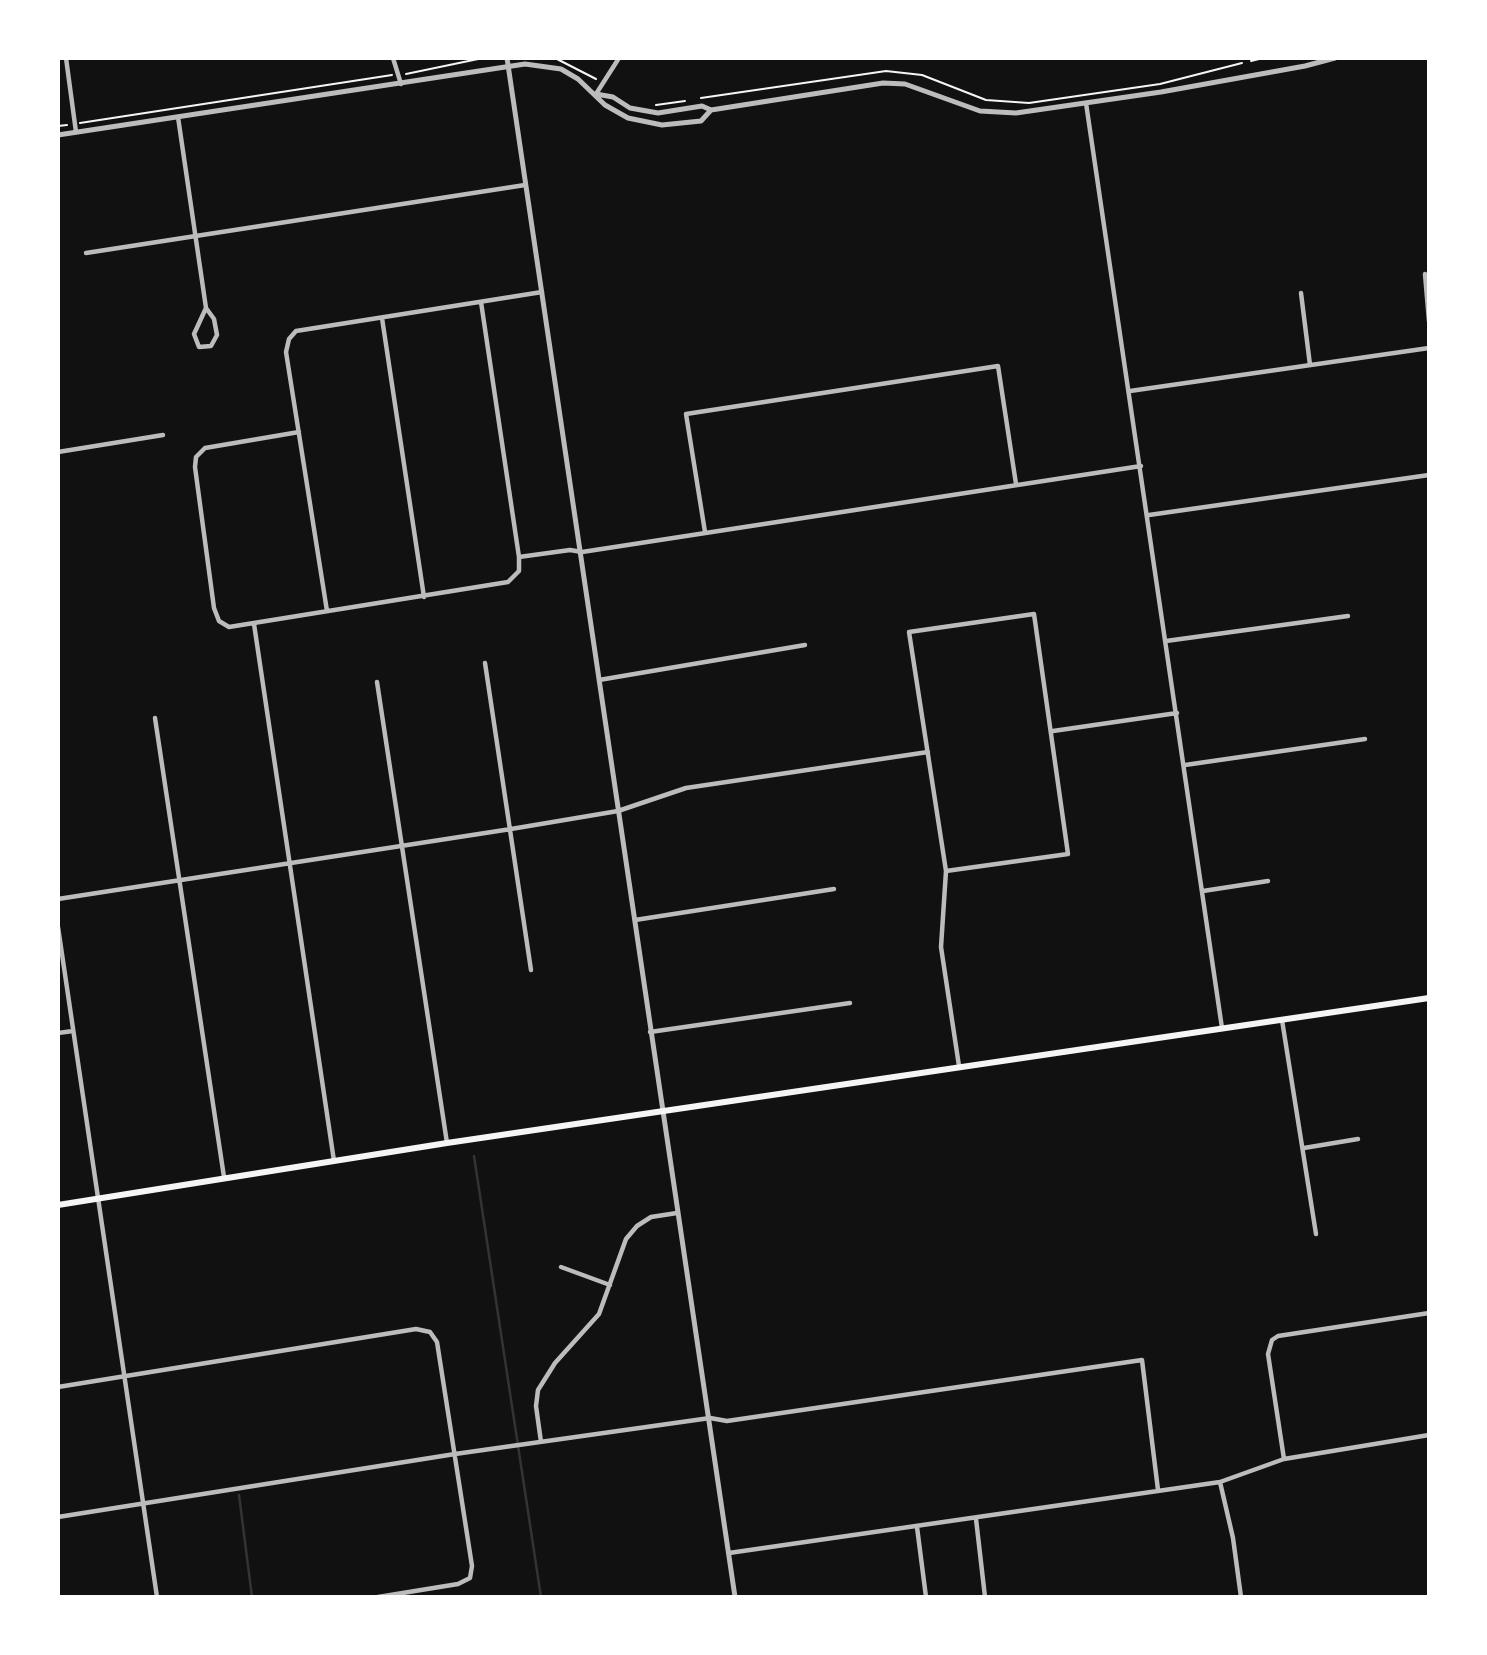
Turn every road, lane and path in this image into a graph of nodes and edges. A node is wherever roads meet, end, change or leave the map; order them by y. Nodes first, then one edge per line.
1 (66, 58) edge
2 (393, 58) edge
3 (483, 58) edge
4 (507, 58) edge
5 (555, 58) edge
6 (619, 58) edge
7 (1264, 58) edge
8 (1335, 58) edge
9 (1251, 61) dead end
10 (508, 66) junction
11 (405, 74) dead end
12 (394, 75) dead end
13 (597, 80) dead end
14 (401, 84) junction
15 (596, 94) junction
16 (1086, 103) junction
17 (711, 110) junction
18 (178, 117) junction
19 (75, 124) junction
20 (58, 126) edge
21 (76, 132) junction
22 (58, 135) edge
23 (525, 185) junction
24 (195, 238) junction
25 (86, 253) dead end
26 (1425, 274) dead end
27 (541, 292) junction
28 (1301, 293) dead end
29 (481, 302) junction
30 (206, 308) junction
31 (382, 318) junction
32 (1429, 321) edge
33 (1429, 348) edge
34 (1310, 365) junction
35 (1130, 391) junction
36 (299, 432) junction
37 (163, 435) dead end
38 (58, 452) edge
39 (1141, 467) junction
40 (1429, 475) edge
41 (1016, 484) junction
42 (1149, 515) junction
43 (705, 532) junction
44 (582, 552) junction
45 (519, 557) junction
46 (424, 597) junction
47 (327, 611) junction
48 (1348, 615) dead end
49 (254, 624) junction
50 (1166, 641) junction
51 (805, 645) dead end
52 (485, 663) dead end
53 (599, 680) junction
54 (377, 682) dead end
55 (1177, 713) junction
56 (155, 718) dead end
57 (1053, 731) junction
58 (1365, 739) dead end
59 (928, 752) junction
60 (1185, 765) junction
61 (618, 811) junction
62 (511, 829) junction
63 (400, 846) junction
64 (290, 864) junction
65 (946, 872) junction
66 (181, 880) junction
67 (1268, 881) dead end
68 (834, 889) dead end
69 (1203, 891) junction
70 (58, 900) edge
71 (635, 920) junction
72 (58, 927) edge
73 (531, 970) dead end
74 (1429, 998) edge
75 (850, 1003) dead end
76 (1282, 1020) junction
77 (1222, 1029) junction
78 (73, 1031) junction
79 (650, 1032) junction
80 (58, 1033) edge
81 (960, 1066) junction
82 (661, 1111) junction
83 (1358, 1139) dead end
84 (447, 1143) junction
85 (1304, 1148) junction
86 (334, 1161) junction
87 (224, 1177) junction
88 (97, 1199) junction
89 (58, 1205) edge
90 (677, 1213) junction
91 (1315, 1234) dead end
92 (561, 1267) dead end
93 (610, 1285) junction
94 (1429, 1312) edge
95 (124, 1375) junction
96 (58, 1387) edge
97 (710, 1418) junction
98 (1429, 1435) edge
99 (541, 1442) junction
100 (455, 1454) junction
101 (1284, 1459) junction
102 (1220, 1482) junction
103 (1158, 1490) junction
104 (143, 1504) junction
105 (58, 1517) edge
106 (976, 1519) junction
107 (916, 1528) junction
108 (729, 1553) junction
109 (157, 1597) edge
110 (378, 1597) edge
111 (734, 1597) edge
112 (926, 1597) edge
113 (985, 1597) edge
114 (1241, 1597) edge

1 - 19 street
2 - 14 street
3 - 11 path
4 - 10 street
5 - 13 path
6 - 15 street
7 - 9 path
8 - 16 street
10 - 14 street
10 - 15 street
10 - 23 street
12 - 19 path
14 - 18 street
15 - 17 street
15 - 17 street
16 - 17 street
16 - 35 street
18 - 21 street
18 - 24 street
19 - 20 path
19 - 21 street
21 - 22 street
23 - 24 street
23 - 27 street
24 - 25 street
24 - 30 street
26 - 32 street
27 - 29 street
27 - 44 street
28 - 34 street
29 - 31 street
29 - 45 street
30 - 30 street
31 - 36 street
31 - 46 street
33 - 34 street
34 - 35 street
35 - 39 street
36 - 47 street
36 - 49 street
37 - 38 street
39 - 41 street
39 - 42 street
40 - 42 street
41 - 43 street
41 - 43 street
42 - 50 street
43 - 44 street
44 - 45 street
44 - 53 street
45 - 46 street
46 - 47 street
47 - 49 street
48 - 50 street
49 - 64 street
50 - 55 street
51 - 53 street
52 - 62 street
53 - 61 street
54 - 63 street
55 - 57 street
55 - 60 street
56 - 66 street
57 - 59 street
57 - 65 street
58 - 60 street
59 - 61 street
59 - 65 street
60 - 69 street
61 - 62 street
61 - 71 street
62 - 63 street
62 - 73 street
63 - 64 street
63 - 84 street
64 - 66 street
64 - 86 street
65 - 81 street
66 - 70 street
66 - 87 street
67 - 69 street
68 - 71 street
69 - 77 street
71 - 79 street
72 - 78 street
74 - 76 main road
75 - 79 street
76 - 77 main road
76 - 85 street
77 - 81 main road
78 - 80 street
78 - 88 street
79 - 82 street
81 - 82 main road
82 - 84 main road
82 - 90 street
83 - 85 street
84 - 86 main road
85 - 91 street
86 - 87 main road
87 - 88 main road
88 - 89 main road
88 - 95 street
90 - 93 street
90 - 97 street
92 - 93 street
93 - 99 street
94 - 101 street
95 - 96 street
95 - 100 street
95 - 104 street
97 - 99 street
97 - 103 street
97 - 108 street
98 - 101 street
99 - 100 street
100 - 104 street
100 - 110 street
101 - 102 street
102 - 103 street
102 - 114 street
103 - 106 street
104 - 105 street
104 - 109 street
106 - 107 street
106 - 113 street
107 - 108 street
107 - 112 street
108 - 111 street

